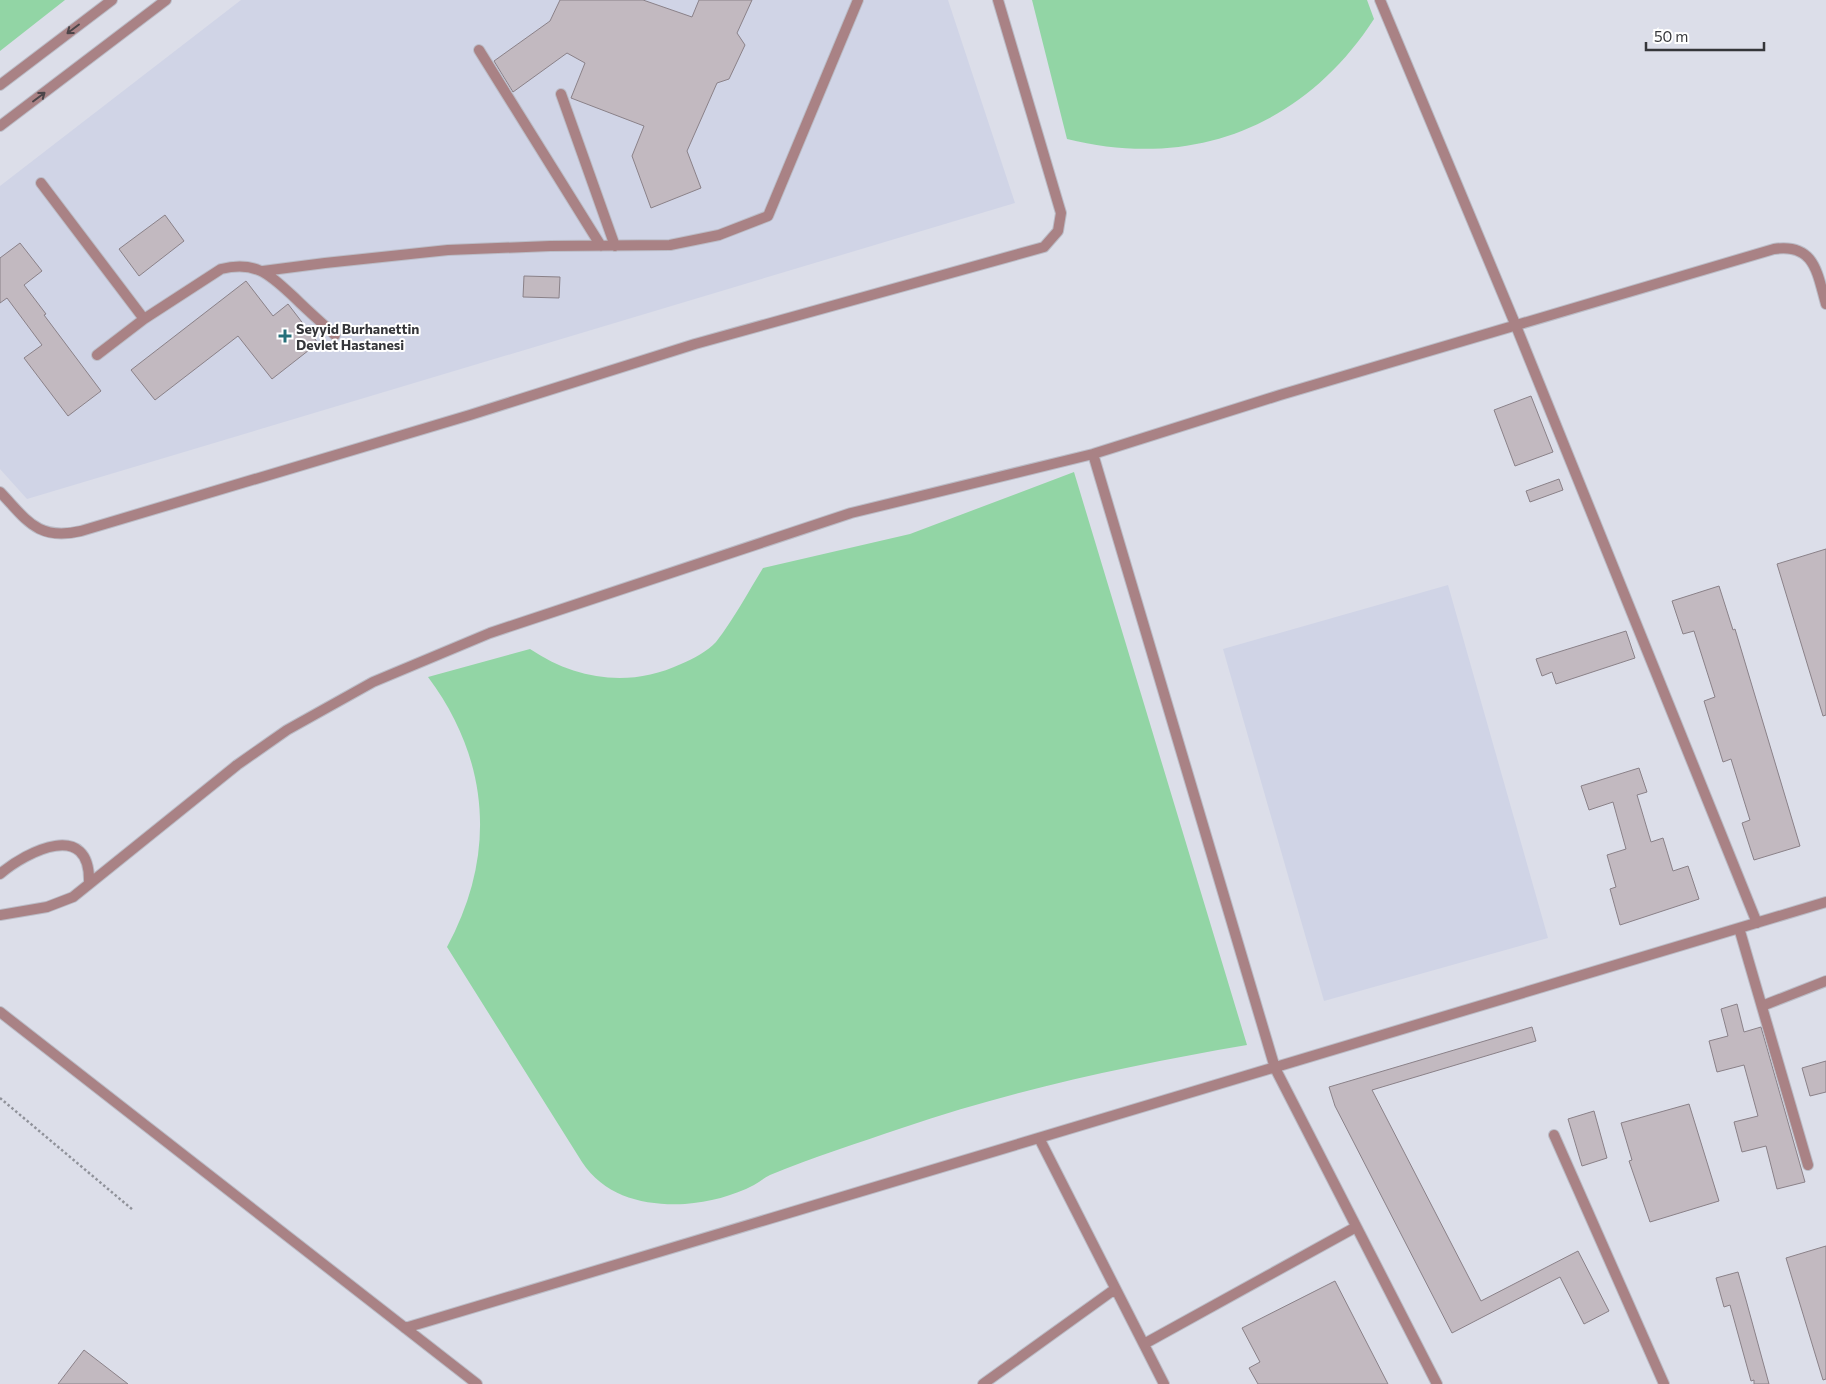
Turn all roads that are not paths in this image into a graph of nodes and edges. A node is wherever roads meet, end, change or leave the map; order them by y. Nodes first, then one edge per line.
1 (112, 0) edge
2 (166, 0) edge
3 (858, 0) edge
4 (998, 0) edge
5 (1380, 0) edge
6 (479, 50) dead end
7 (0, 85) edge
8 (561, 94) dead end
9 (0, 126) edge
10 (41, 183) dead end
11 (601, 246) junction
12 (615, 246) junction
13 (263, 272) junction
14 (1826, 304) edge
15 (144, 319) junction
16 (1516, 326) junction
17 (335, 335) dead end
18 (97, 355) dead end
19 (1093, 454) junction
20 (0, 492) edge
21 (0, 874) edge
22 (90, 883) junction
23 (1826, 902) edge
24 (0, 915) edge
25 (1757, 923) junction
26 (1739, 928) junction
27 (1826, 981) edge
28 (1762, 1006) junction
29 (0, 1012) edge
30 (1275, 1068) junction
31 (1554, 1135) dead end
32 (1039, 1138) junction
33 (1808, 1165) dead end
34 (1356, 1227) junction
35 (1115, 1289) junction
36 (405, 1328) junction
37 (1144, 1344) junction
38 (477, 1384) edge
39 (983, 1384) edge
40 (1164, 1384) edge
41 (1437, 1384) edge
42 (1664, 1384) edge

1 -> 7 street
9 -> 2 street
3 - 12 street
4 - 20 street
5 - 16 street
6 - 11 street
8 - 12 street
10 - 15 street
11 - 12 street
11 - 13 street
13 - 15 street
13 - 17 street
14 - 16 street
15 - 18 street
16 - 19 street
16 - 25 street
19 - 22 street
19 - 30 street
21 - 22 street
22 - 24 street
23 - 25 street
25 - 26 street
26 - 28 street
26 - 30 street
27 - 28 street
28 - 33 street
29 - 36 street
30 - 32 street
30 - 34 street
31 - 42 street
32 - 35 street
32 - 36 street
34 - 37 street
34 - 41 street
35 - 37 street
35 - 39 street
36 - 38 street
37 - 40 street

